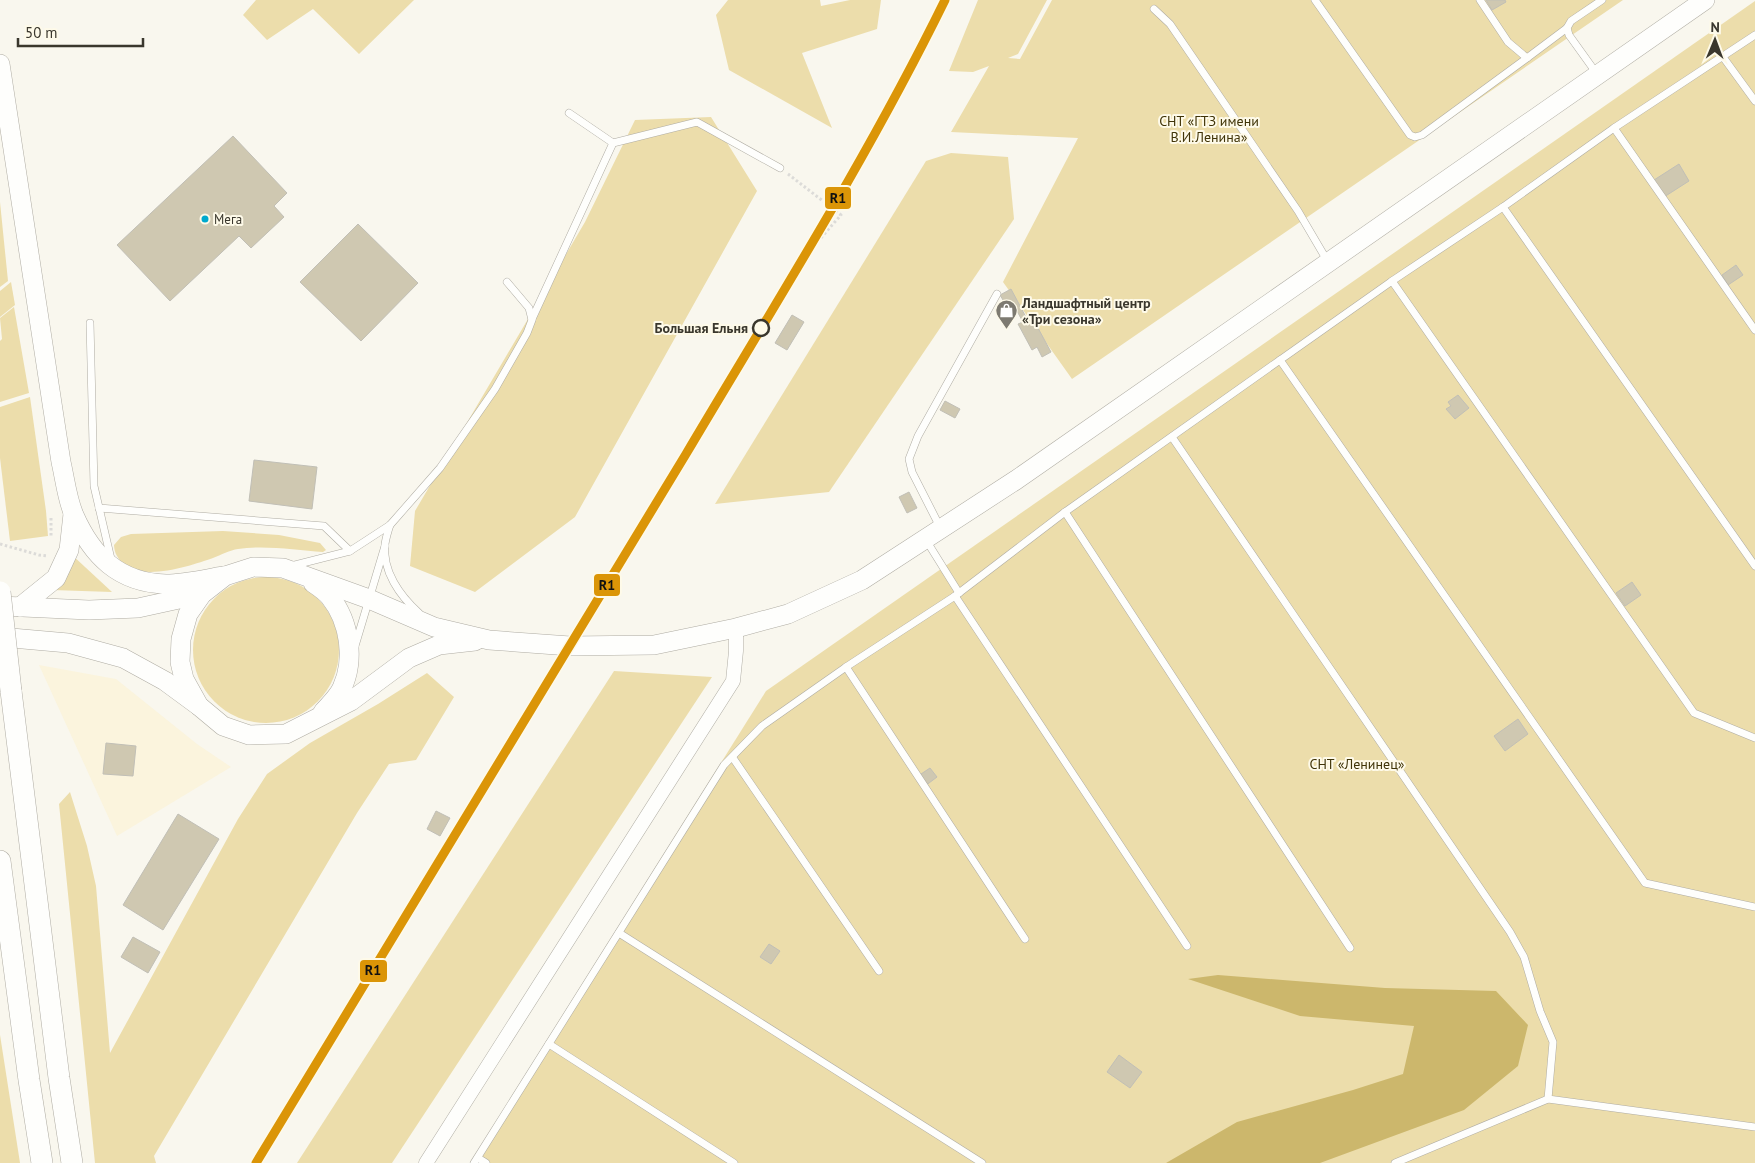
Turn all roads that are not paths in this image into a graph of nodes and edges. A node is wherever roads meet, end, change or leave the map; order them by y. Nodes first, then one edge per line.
1 (1315, 0) edge
2 (1480, 0) edge
3 (1602, 0) edge
4 (1705, 0) edge
5 (1154, 9) dead end
6 (1567, 28) junction
7 (1755, 35) edge
8 (1723, 57) junction
9 (1527, 58) junction
10 (0, 64) edge
11 (1597, 75) junction
12 (1755, 101) edge
13 (569, 113) dead end
14 (1614, 128) junction
15 (613, 142) junction
16 (780, 168) road end
17 (1503, 207) junction
18 (1328, 262) junction
19 (1392, 281) junction
20 (507, 282) dead end
21 (997, 294) dead end
22 (532, 320) junction
23 (90, 323) dead end
24 (1755, 330) edge
25 (1280, 360) junction
26 (1172, 436) junction
27 (99, 508) junction
28 (1065, 512) junction
29 (73, 514) junction
30 (390, 525) junction
31 (941, 529) junction
32 (925, 539) junction
33 (385, 546) junction
34 (350, 551) junction
35 (1755, 566) edge
36 (283, 568) junction
37 (113, 569) junction
38 (225, 576) junction
39 (306, 577) junction
40 (0, 592) edge
41 (202, 594) junction
42 (957, 594) junction
43 (369, 599) junction
44 (0, 606) edge
45 (20, 607) junction
46 (434, 627) junction
47 (736, 628) junction
48 (0, 637) edge
49 (489, 640) junction
50 (349, 666) junction
51 (846, 667) junction
52 (199, 706) junction
53 (317, 719) junction
54 (1755, 738) edge
55 (733, 758) junction
56 (0, 860) edge
57 (1755, 908) edge
58 (619, 933) junction
59 (1025, 939) dead end
60 (1187, 946) dead end
61 (1350, 948) dead end
62 (879, 971) dead end
63 (549, 1044) junction
64 (1548, 1099) junction
65 (1755, 1127) edge
66 (476, 1160) edge
67 (42, 1163) edge
68 (72, 1163) edge
69 (426, 1163) edge
70 (486, 1163) edge
71 (734, 1163) edge
72 (982, 1163) edge
73 (1395, 1163) edge

1 - 9 lane
2 - 9 lane
3 - 6 lane
4 - 11 main road
5 - 18 lane
6 - 9 lane
6 - 11 lane
7 - 8 lane
8 - 12 lane
8 - 14 lane
10 - 29 main road
11 - 18 main road
13 - 15 lane
14 - 17 lane
14 - 24 lane
15 - 16 lane
15 - 22 lane
17 - 19 lane
17 - 35 lane
18 - 31 main road
19 - 25 lane
19 - 54 lane
20 - 22 lane
21 - 31 lane
22 - 30 lane
23 - 27 lane
25 - 26 lane
25 - 57 lane
26 - 28 lane
26 - 64 lane
27 - 34 lane
27 - 37 lane
28 - 42 lane
28 - 61 lane
29 - 37 main road
29 - 45 main road
30 - 33 lane
30 - 34 lane
31 - 32 main road
32 - 42 lane
32 - 47 main road
33 - 43 lane
33 - 46 lane
34 - 36 lane
36 - 38 main road
36 - 39 main road
37 - 38 main road
38 - 41 main road
39 - 43 main road
39 - 50 main road
40 - 68 main road, bridge
41 - 45 main road
41 - 52 main road
42 - 51 lane
42 - 60 lane
43 - 46 main road
43 - 50 lane
44 - 45 main road
46 - 49 main road
47 - 49 main road
47 - 69 street
48 - 52 main road
49 - 53 main road
50 - 53 main road
51 - 55 lane
51 - 59 lane
52 - 53 main road
55 - 58 lane
55 - 62 lane
56 - 67 main road
58 - 63 lane
58 - 72 lane
63 - 66 lane
63 - 71 lane
64 - 65 lane
64 - 73 lane
66 - 70 lane

